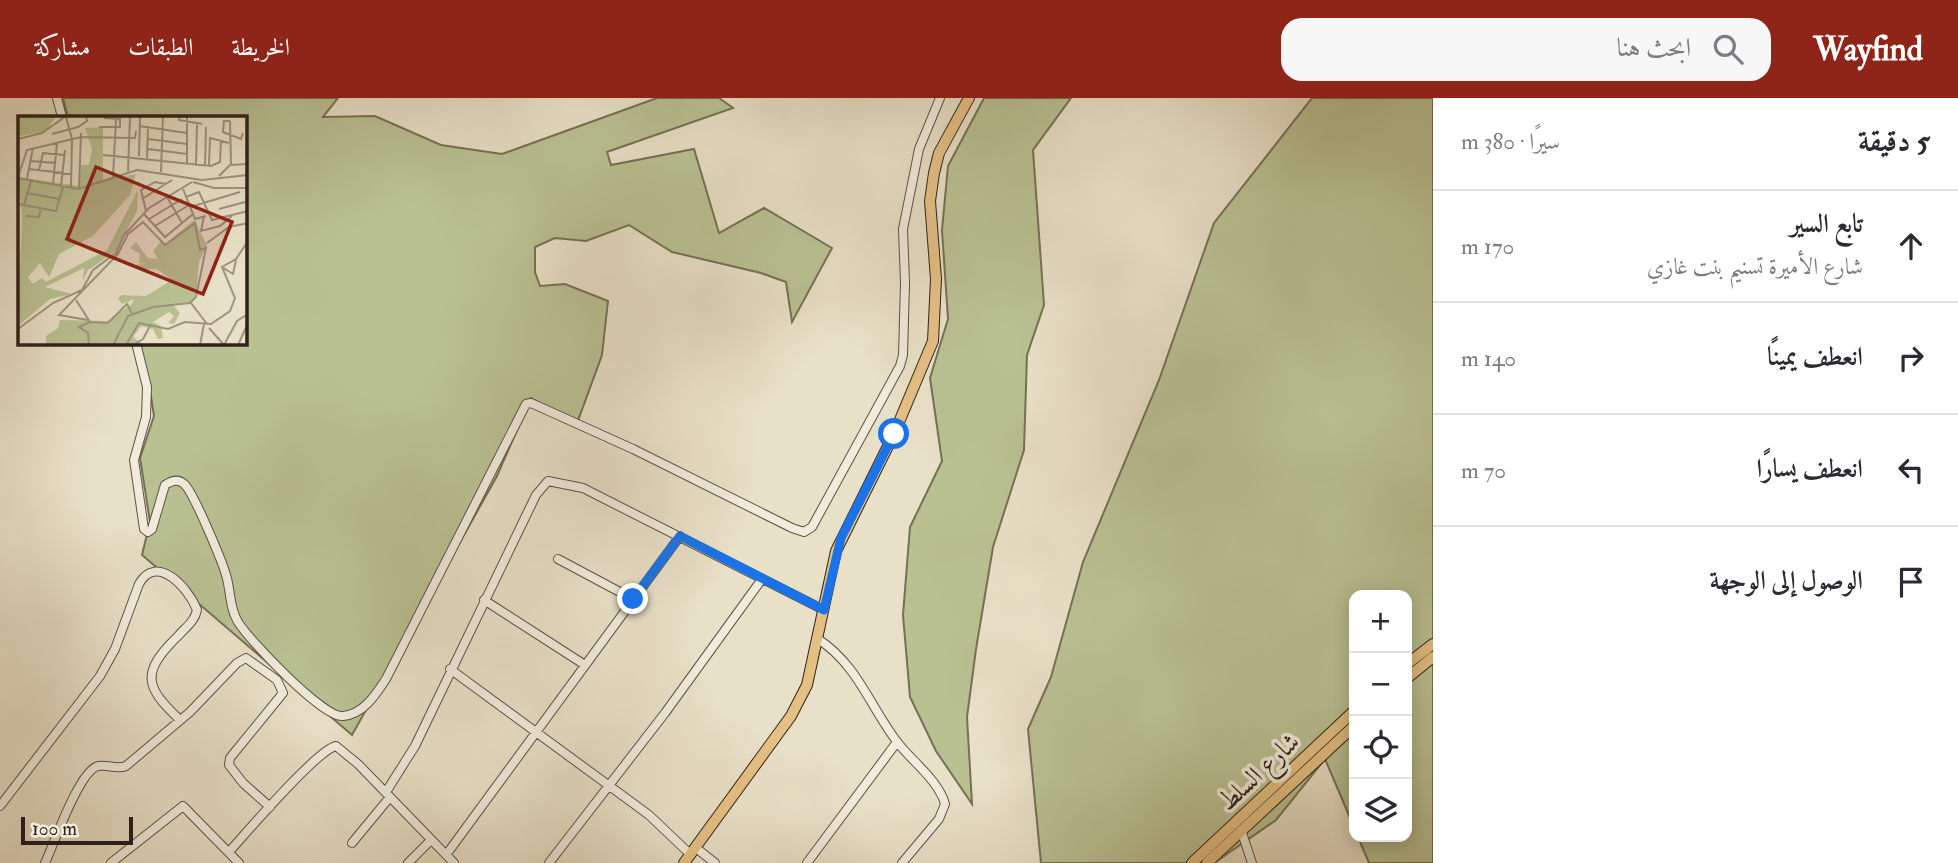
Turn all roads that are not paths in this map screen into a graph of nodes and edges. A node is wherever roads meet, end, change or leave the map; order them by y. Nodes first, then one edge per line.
1 (57, 98) edge
2 (940, 98) edge
3 (969, 98) edge
4 (62, 116) edge
5 (136, 345) edge
6 (680, 536) junction
7 (558, 559) dead end
8 (762, 579) junction
9 (633, 599) junction
10 (484, 600) junction
11 (824, 610) junction
12 (818, 639) junction
13 (1433, 645) edge
14 (1433, 657) edge
15 (1412, 660) edge
16 (585, 665) junction
17 (450, 669) junction
18 (1412, 674) edge
19 (1349, 716) edge
20 (180, 720) junction
21 (537, 730) junction
22 (1349, 731) edge
23 (897, 742) junction
24 (611, 786) junction
25 (388, 795) junction
26 (0, 806) edge
27 (270, 807) junction
28 (1241, 830) junction
29 (432, 840) junction
30 (352, 844) dead end
31 (229, 852) junction
32 (446, 855) junction
33 (690, 855) edge
34 (45, 863) edge
35 (111, 863) edge
36 (239, 863) edge
37 (408, 863) edge
38 (454, 863) edge
39 (549, 863) edge
40 (715, 863) edge
41 (807, 863) edge
42 (902, 863) edge
43 (1192, 863) edge
44 (1207, 863) edge
45 (1252, 863) edge

1 - 4 street
2 - 5 street
3 - 11 main road
6 - 8 street
6 - 9 street
6 - 10 street
7 - 9 street
8 - 11 street
8 - 24 street
9 - 16 street
10 - 16 street
10 - 17 street
11 - 12 main road
12 - 23 street
12 - 33 main road
13 - 15 main road
14 - 18 main road
16 - 21 street
17 - 21 street
17 - 25 street
19 - 43 main road, شارع السلط
20 - 26 street
20 - 27 street
20 - 34 street
21 - 24 street
21 - 32 street
22 - 28 main road, شارع السلط
23 - 41 street
23 - 42 street
24 - 33 street
24 - 39 street
25 - 27 street
25 - 29 street
25 - 30 street
27 - 31 street
28 - 44 main road, شارع السلط
28 - 45 street
29 - 32 street
29 - 37 street
31 - 35 street
31 - 36 street
32 - 38 street
33 - 40 street

